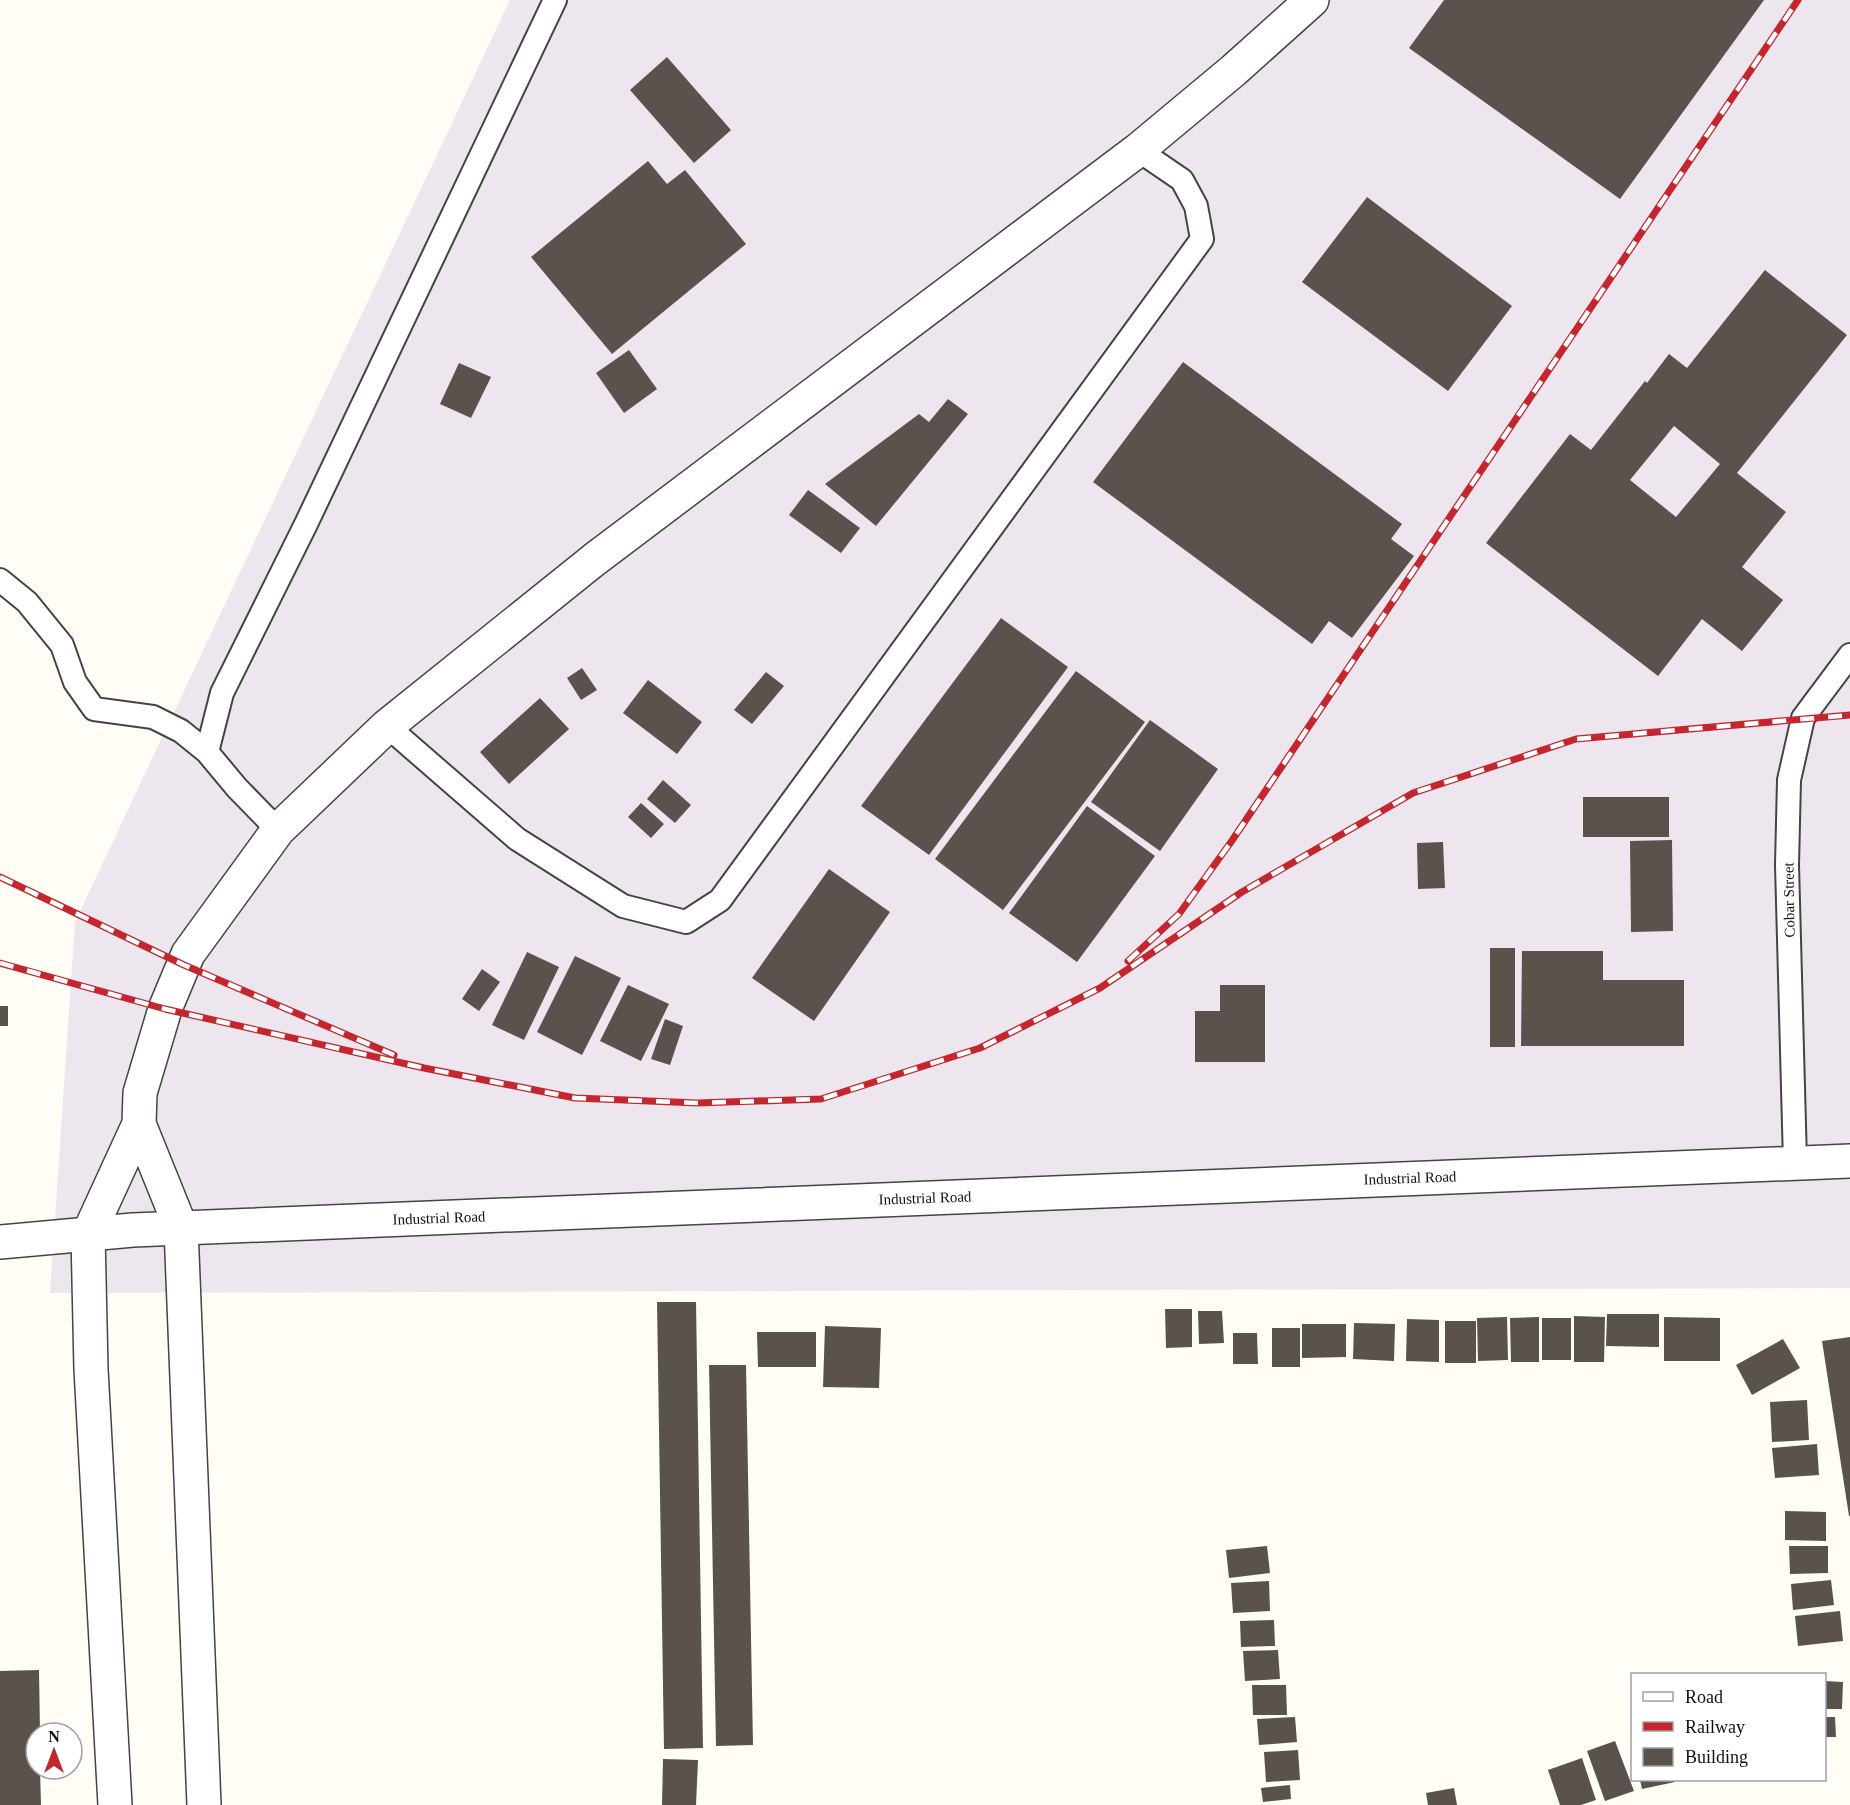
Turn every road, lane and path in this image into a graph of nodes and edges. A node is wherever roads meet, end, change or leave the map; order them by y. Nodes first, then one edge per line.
1 (555, 0) edge
2 (1312, 0) edge
3 (1137, 150) junction
4 (0, 580) edge
5 (1850, 655) edge
6 (387, 726) junction
7 (207, 752) junction
8 (278, 830) junction
9 (139, 1124) junction
10 (1850, 1161) edge
11 (1795, 1162) junction
12 (181, 1228) junction
13 (88, 1234) junction
14 (0, 1242) edge
15 (115, 1805) edge
16 (204, 1805) edge

1 - 7 lane
2 - 3 street
3 - 6 street
3 - 6 lane
4 - 7 lane
5 - 11 lane, Cobar Street
6 - 8 street
7 - 8 lane
8 - 9 street
9 - 12 street
9 - 13 street
10 - 11 street, Industrial Road
11 - 12 street, Industrial Road
12 - 13 street, Industrial Road
12 - 16 street
13 - 14 street, Industrial Road
13 - 15 street

